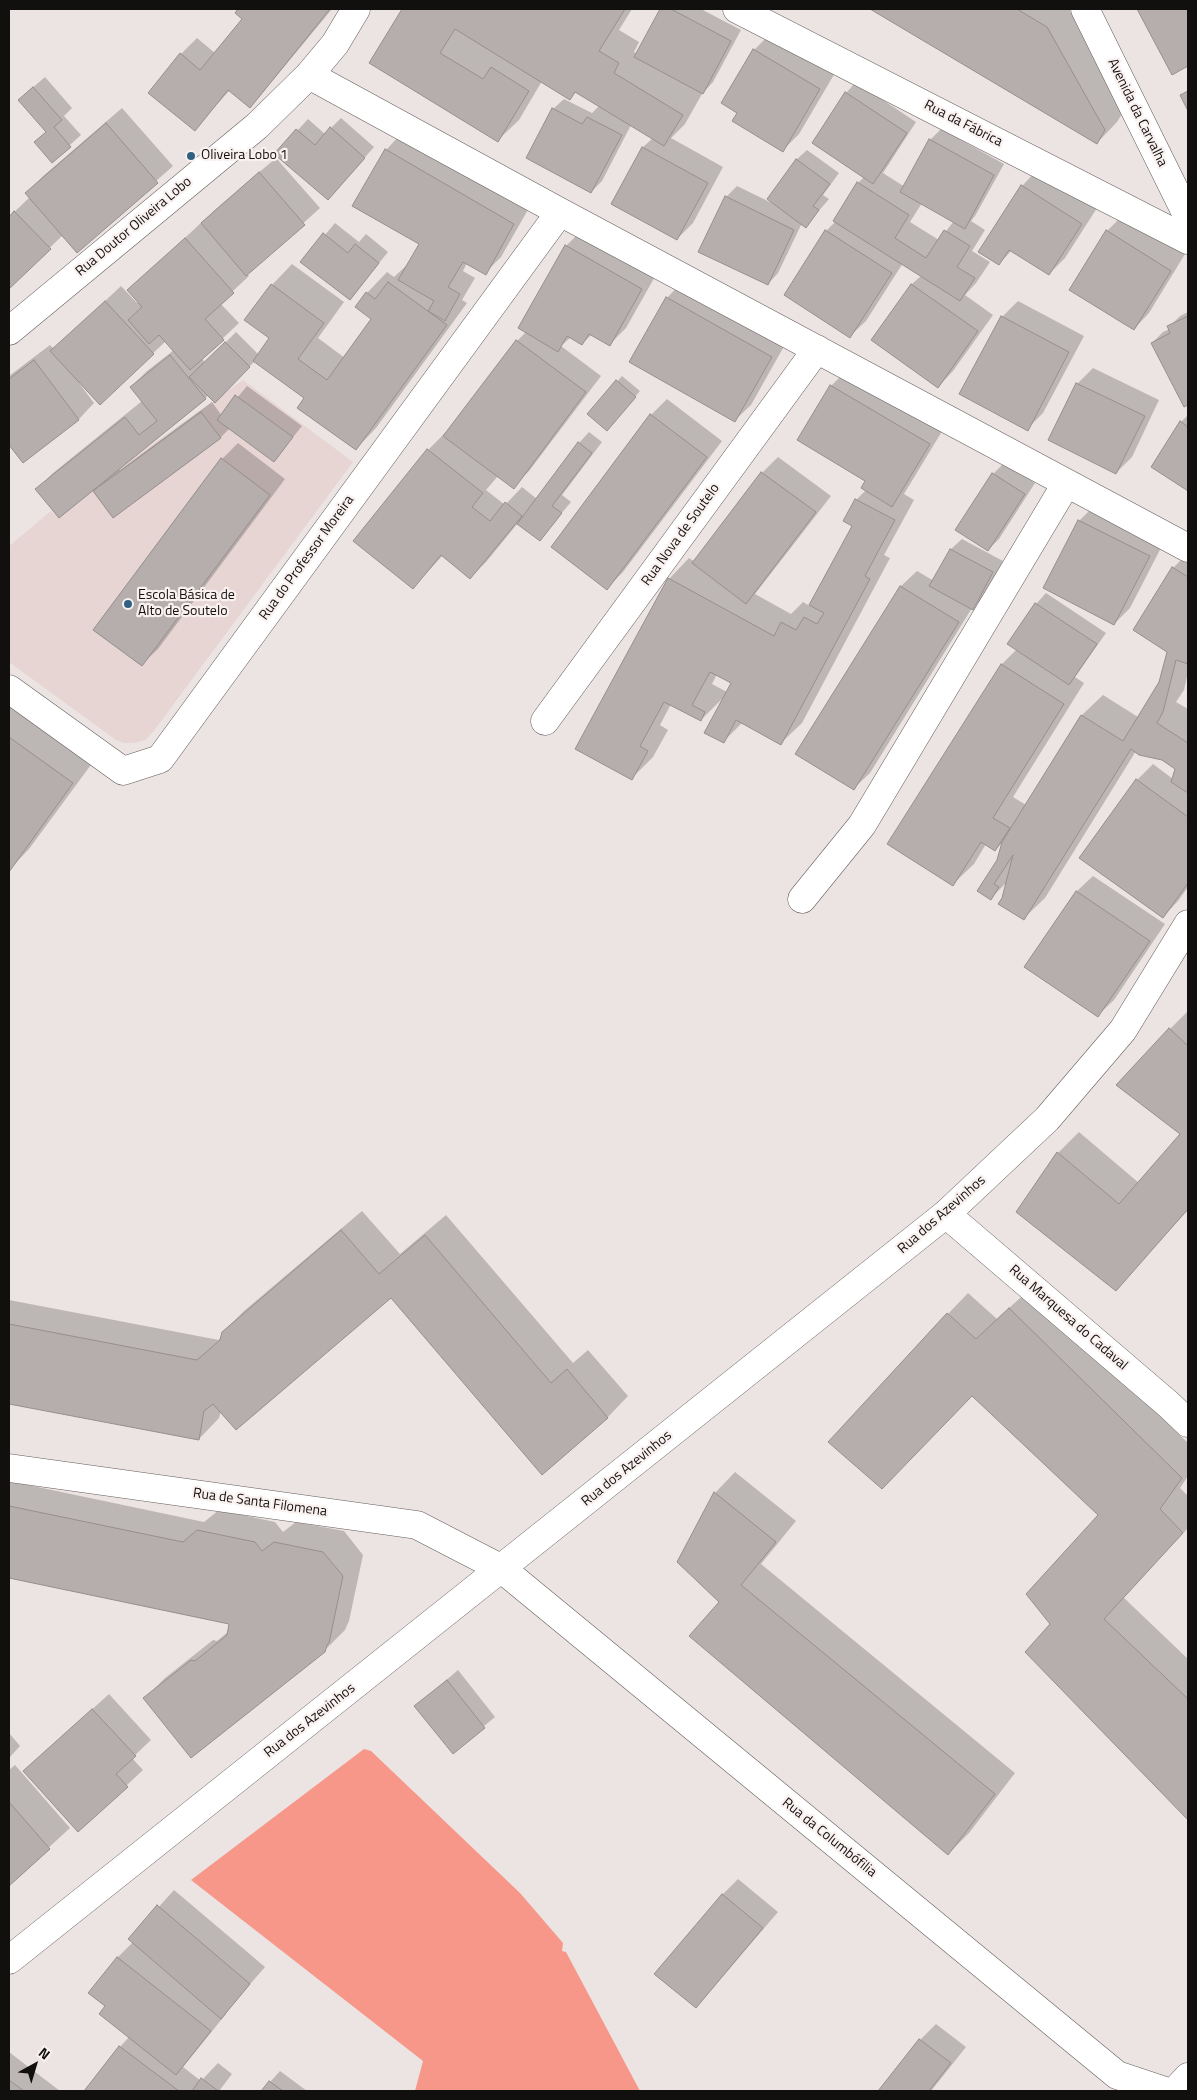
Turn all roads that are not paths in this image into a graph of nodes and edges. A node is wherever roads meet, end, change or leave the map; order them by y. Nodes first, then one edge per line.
1 (356, 9) edge
2 (737, 9) edge
3 (1085, 9) edge
4 (309, 75) junction
5 (560, 212) junction
6 (1188, 217) edge
7 (1188, 240) edge
8 (9, 331) edge
9 (817, 349) junction
10 (1066, 484) junction
11 (1188, 548) edge
12 (9, 689) edge
13 (545, 721) dead end
14 (802, 899) dead end
15 (1188, 924) edge
16 (946, 1214) junction
17 (1188, 1423) edge
18 (9, 1468) edge
19 (502, 1569) junction
20 (9, 1960) edge
21 (1188, 2077) edge
22 (1165, 2091) edge
23 (1175, 2091) edge

1 - 4 street, Rua Doutor Oliveira Lobo
2 - 7 street, Rua da Fábrica
3 - 6 street, Avenida da Carvalha
4 - 5 street
4 - 8 street, Rua Doutor Oliveira Lobo
5 - 9 street
5 - 12 street, Rua do Professor Moreira
9 - 10 street
9 - 13 street, Rua Nova de Soutelo
10 - 11 street
10 - 14 street
15 - 16 street, Rua dos Azevinhos
16 - 17 street, Rua Marquesa do Cadaval
16 - 19 street, Rua dos Azevinhos
18 - 19 street, Rua de Santa Filomena
19 - 20 street, Rua dos Azevinhos
19 - 22 street, Rua da Columbófilia
21 - 23 street

